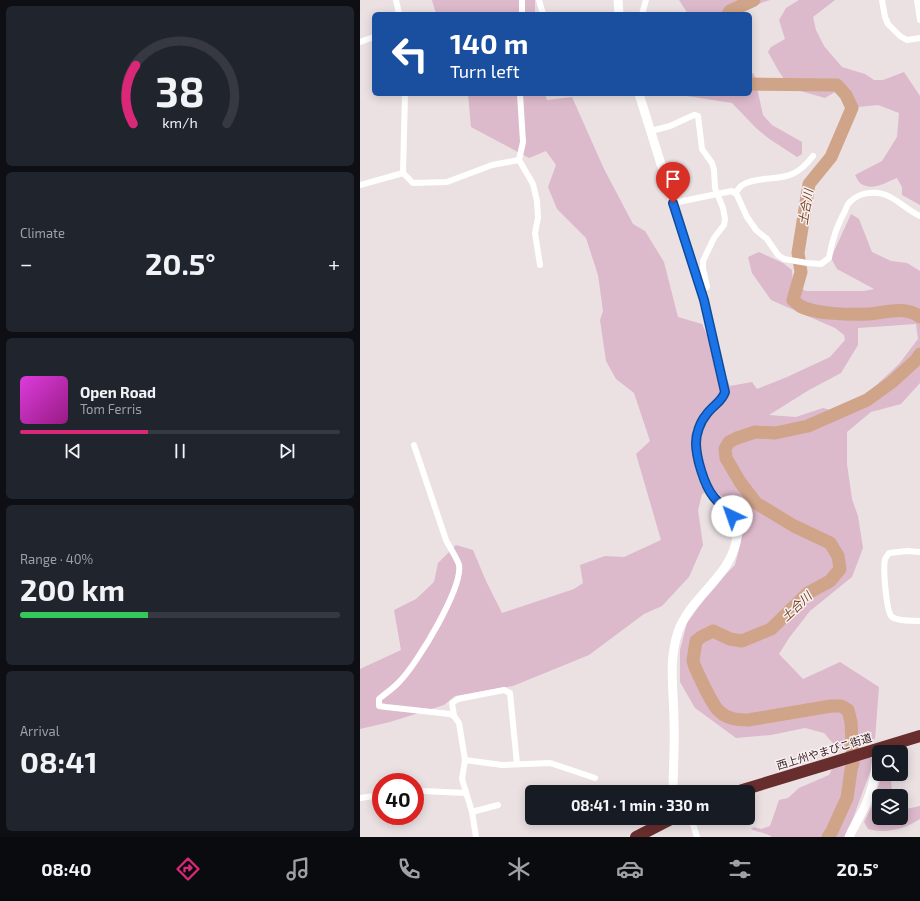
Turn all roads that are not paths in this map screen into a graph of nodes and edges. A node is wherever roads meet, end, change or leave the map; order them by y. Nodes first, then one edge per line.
1 (396, 0) edge
2 (522, 0) edge
3 (539, 0) edge
4 (618, 0) edge
5 (646, 0) edge
6 (882, 0) edge
7 (917, 0) edge
8 (399, 12) edge
9 (522, 12) edge
10 (542, 12) edge
11 (619, 12) edge
12 (643, 12) edge
13 (920, 20) edge
14 (372, 38) edge
15 (920, 38) edge
16 (360, 42) edge
17 (405, 96) edge
18 (520, 96) edge
19 (640, 96) edge
20 (651, 131) junction
21 (813, 156) dead end
22 (519, 160) junction
23 (403, 173) junction
24 (360, 185) edge
25 (718, 193) junction
26 (735, 193) junction
27 (673, 203) junction
28 (920, 216) edge
29 (540, 265) dead end
30 (700, 289) junction
31 (414, 445) dead end
32 (920, 552) edge
33 (920, 621) edge
34 (454, 716) junction
35 (920, 736) edge
36 (891, 745) edge
37 (872, 751) edge
38 (465, 760) junction
39 (517, 764) junction
40 (595, 778) dead end
41 (873, 781) edge
42 (673, 785) edge
43 (755, 786) edge
44 (424, 791) edge
45 (466, 793) junction
46 (372, 796) edge
47 (360, 798) edge
48 (498, 805) dead end
49 (472, 812) junction
50 (659, 825) edge
51 (694, 825) edge
52 (476, 837) edge
53 (636, 837) edge
54 (698, 837) edge
55 (849, 837) edge

1 - 8 street
2 - 9 street
3 - 10 street
4 - 11 street
5 - 12 street
6 - 15 street
7 - 13 street
14 - 16 street
17 - 23 street
18 - 22 street
19 - 20 street
20 - 25 street
20 - 27 street
21 - 26 street
22 - 23 street
22 - 29 street
23 - 24 street
25 - 26 street
25 - 27 street
25 - 30 street
26 - 28 street
27 - 30 street
30 - 42 street
31 - 34 street
32 - 33 street
34 - 38 street
34 - 39 street
35 - 36 highway, 西上州やまびこ街道
37 - 43 highway, 西上州やまびこ街道
38 - 39 street
38 - 45 street
39 - 40 street
41 - 55 street
44 - 45 street
45 - 49 street
46 - 47 street
48 - 49 street
49 - 52 street
50 - 53 highway
51 - 54 street

